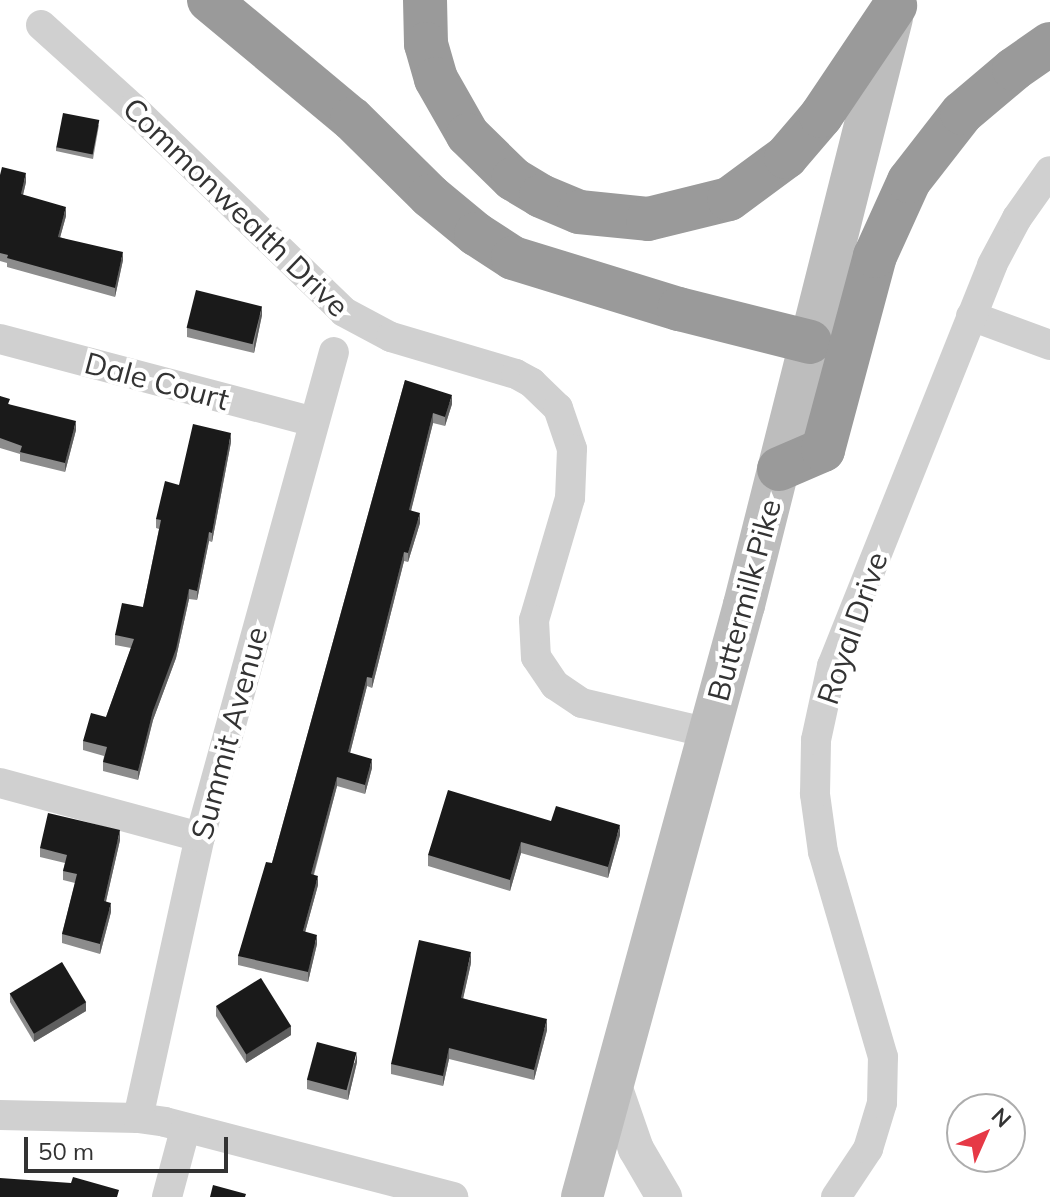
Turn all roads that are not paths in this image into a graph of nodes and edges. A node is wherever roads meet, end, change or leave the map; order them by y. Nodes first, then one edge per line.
1 (209, 0) edge
2 (425, 0) edge
3 (896, 3) edge
4 (41, 25) dead end
5 (1050, 44) edge
6 (1050, 171) edge
7 (971, 316) junction
8 (0, 339) edge
9 (810, 342) junction
10 (1050, 345) edge
11 (334, 352) dead end
12 (314, 422) junction
13 (779, 469) junction
14 (709, 733) junction
15 (0, 783) edge
16 (200, 837) junction
17 (613, 1083) junction
18 (0, 1115) edge
19 (138, 1118) junction
20 (185, 1130) junction
21 (167, 1197) edge
22 (453, 1197) edge
23 (582, 1197) edge
24 (664, 1197) edge
25 (836, 1197) edge

1 - 9 highway
2 - 3 highway
3 - 9 main road, Buttermilk Pike
4 - 14 street, Commonwealth Drive
5 - 13 highway
6 - 7 street, Royal Drive
7 - 10 street
7 - 25 street, Royal Drive
8 - 12 street, Dale Court
9 - 13 main road, Buttermilk Pike
11 - 12 street, Summit Avenue
12 - 16 street, Summit Avenue
13 - 14 main road, Buttermilk Pike
14 - 17 main road, Buttermilk Pike
15 - 16 street
16 - 19 street, Summit Avenue
17 - 23 main road, Buttermilk Pike
17 - 24 street
18 - 19 street
19 - 20 street
20 - 21 street
20 - 22 street

